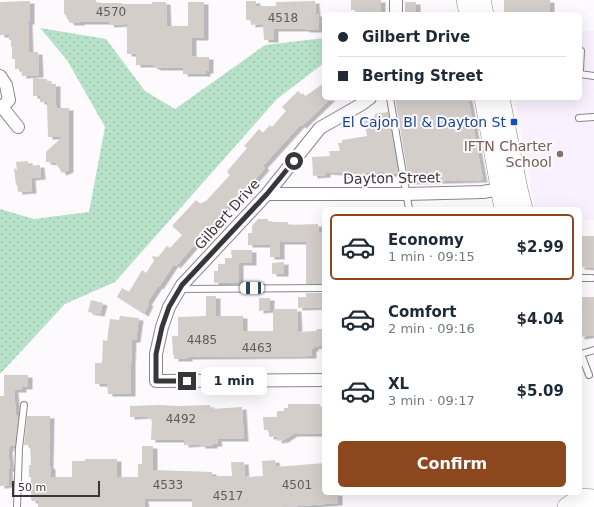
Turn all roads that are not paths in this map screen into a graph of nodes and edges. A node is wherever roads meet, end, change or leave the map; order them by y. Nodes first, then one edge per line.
1 (396, 0) edge
2 (466, 0) edge
3 (481, 0) edge
4 (396, 12) edge
5 (468, 12) edge
6 (484, 12) edge
7 (582, 74) edge
8 (0, 76) edge
9 (594, 76) edge
10 (367, 100) edge
11 (390, 100) edge
12 (485, 100) edge
13 (500, 100) edge
14 (1, 108) edge
15 (594, 117) edge
16 (579, 118) dead end
17 (18, 127) dead end
18 (509, 189) junction
19 (267, 194) junction
20 (406, 194) junction
21 (409, 207) edge
22 (504, 207) edge
23 (522, 207) edge
24 (582, 278) edge
25 (592, 278) dead end
26 (322, 288) edge
27 (180, 289) junction
28 (594, 350) edge
29 (582, 354) edge
30 (582, 357) edge
31 (589, 375) dead end
32 (322, 380) edge
33 (24, 405) dead end
34 (560, 495) edge
35 (17, 507) edge
36 (563, 507) edge

1 - 4 street
2 - 5 main road
3 - 6 main road
7 - 9 lane
8 - 14 street
10 - 19 street, Gilbert Drive
11 - 20 lane
12 - 18 main road
13 - 18 main road
14 - 17 street
15 - 16 lane
18 - 20 street, Dayton Street
18 - 22 main road
18 - 23 main road
19 - 20 street, Dayton Street
19 - 27 street, Gilbert Drive
20 - 21 lane
24 - 25 lane
26 - 27 lane
27 - 32 street, Gilbert Drive
28 - 29 lane
30 - 31 lane
33 - 35 lane
34 - 36 main road

